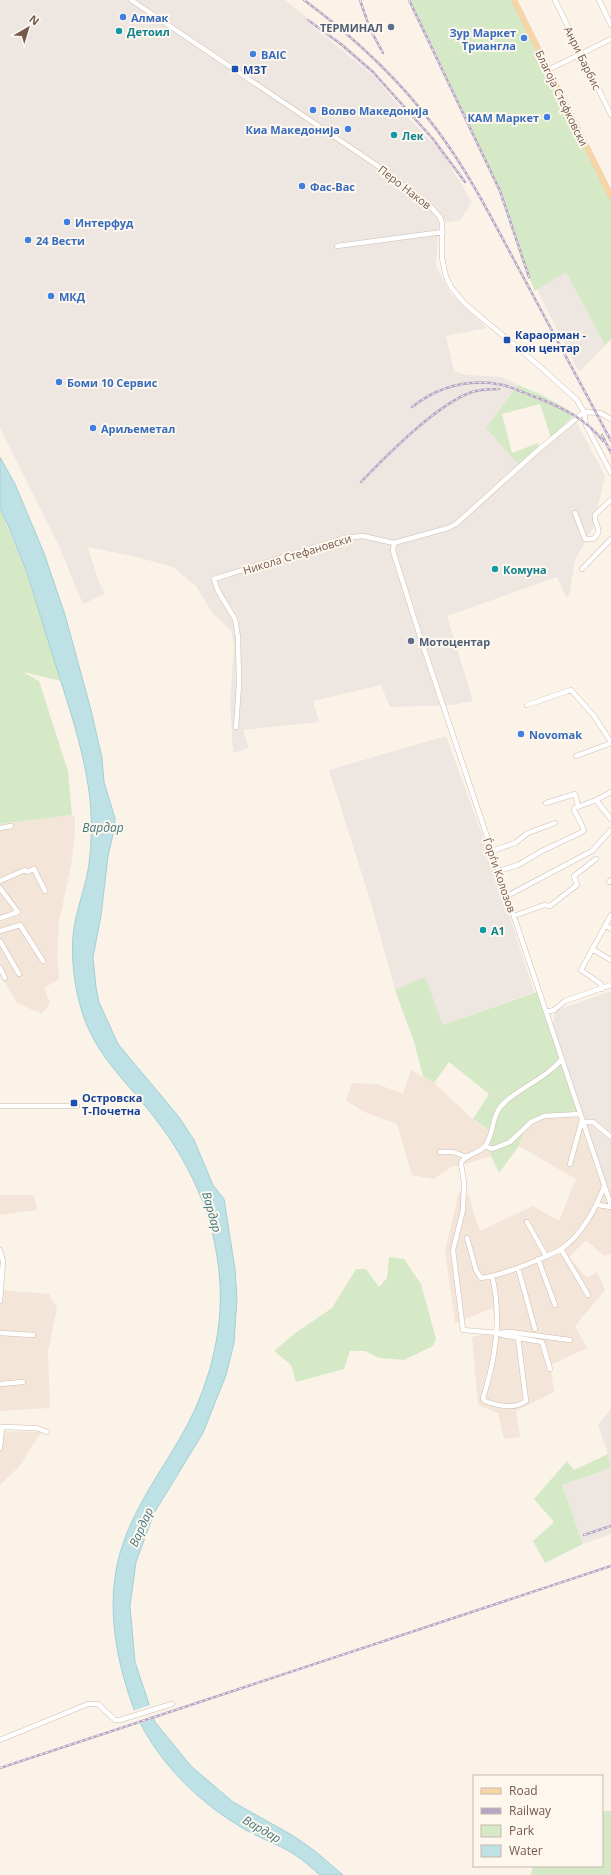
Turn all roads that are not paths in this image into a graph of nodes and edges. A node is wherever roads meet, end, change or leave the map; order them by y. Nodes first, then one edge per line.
1 (131, 0) edge
2 (514, 0) edge
3 (555, 0) edge
4 (599, 0) edge
5 (611, 25) edge
6 (611, 39) edge
7 (581, 54) junction
8 (548, 70) junction
9 (611, 115) edge
10 (611, 196) edge
11 (443, 232) junction
12 (337, 246) dead end
13 (584, 412) junction
14 (611, 419) edge
15 (611, 473) edge
16 (611, 500) edge
17 (575, 513) dead end
18 (611, 539) edge
19 (394, 543) junction
20 (582, 569) dead end
21 (527, 705) dead end
22 (236, 727) dead end
23 (611, 742) edge
24 (576, 756) dead end
25 (611, 792) edge
26 (596, 800) junction
27 (546, 803) dead end
28 (578, 806) junction
29 (611, 819) edge
30 (555, 823) dead end
31 (11, 826) dead end
32 (0, 828) edge
33 (611, 830) edge
34 (492, 851) junction
35 (596, 860) dead end
36 (499, 871) junction
37 (0, 881) edge
38 (0, 888) edge
39 (44, 891) dead end
40 (507, 896) junction
41 (611, 915) edge
42 (514, 916) junction
43 (0, 918) edge
44 (605, 925) junction
45 (611, 929) edge
46 (0, 931) edge
47 (0, 941) edge
48 (592, 949) junction
49 (43, 960) dead end
50 (611, 960) edge
51 (0, 968) edge
52 (19, 974) dead end
53 (5, 978) dead end
54 (611, 985) edge
55 (602, 989) junction
56 (546, 1012) junction
57 (562, 1060) junction
58 (0, 1106) edge
59 (77, 1106) dead end
60 (580, 1114) junction
61 (583, 1121) junction
62 (611, 1136) edge
63 (485, 1146) junction
64 (440, 1152) dead end
65 (467, 1157) junction
66 (570, 1164) dead end
67 (604, 1187) junction
68 (598, 1205) junction
69 (611, 1206) edge
70 (527, 1222) dead end
71 (467, 1238) dead end
72 (561, 1249) junction
73 (0, 1250) edge
74 (546, 1256) junction
75 (538, 1259) junction
76 (518, 1268) junction
77 (492, 1276) junction
78 (588, 1296) dead end
79 (0, 1301) edge
80 (554, 1305) dead end
81 (535, 1329) dead end
82 (0, 1333) edge
83 (498, 1333) junction
84 (33, 1335) dead end
85 (518, 1338) junction
86 (570, 1340) dead end
87 (550, 1368) dead end
88 (23, 1382) dead end
89 (0, 1384) edge
90 (1, 1427) edge
91 (47, 1432) dead end
92 (0, 1448) edge
93 (172, 1704) dead end
94 (0, 1740) edge

1 - 11 street, Перо Наков
2 - 8 main road, Благоја Стефковски
3 - 7 street, Анри Барбис
4 - 5 street
6 - 7 street
7 - 8 street
7 - 9 street, Анри Барбис
8 - 10 main road, Благоја Стефковски
11 - 12 street
11 - 13 street, Перо Наков
13 - 14 street
13 - 15 street
13 - 19 street
16 - 17 street
18 - 20 street
19 - 22 street, Никола Стефановски
19 - 34 street, Ѓорѓи Колозов
21 - 23 street
23 - 24 street
25 - 26 street
26 - 28 street
26 - 29 street
27 - 28 street
28 - 36 street
30 - 34 street
31 - 32 street
33 - 40 street
34 - 36 street, Ѓорѓи Колозов
35 - 42 street
36 - 40 street, Ѓорѓи Колозов
37 - 39 street
38 - 43 street
40 - 42 street, Ѓорѓи Колозов
41 - 44 street
42 - 56 street, Ѓорѓи Колозов
44 - 45 street
44 - 48 street
46 - 49 street
47 - 52 street
48 - 50 street
48 - 55 street
51 - 53 street
54 - 55 street
55 - 56 street
56 - 57 street, Ѓорѓи Колозов
57 - 60 street, Ѓорѓи Колозов
57 - 63 street
58 - 59 street
60 - 61 street, Ѓорѓи Колозов
60 - 63 street
61 - 62 street
61 - 66 street
61 - 67 street, Ѓорѓи Колозов
63 - 65 street
64 - 65 street
65 - 83 street
67 - 68 street
67 - 69 street, Ѓорѓи Колозов
68 - 69 street
68 - 72 street
70 - 74 street
71 - 77 street
72 - 74 street
72 - 78 street
73 - 79 street
74 - 75 street
75 - 76 street
75 - 80 street
76 - 77 street
76 - 81 street
77 - 83 street
82 - 84 street
83 - 85 street
83 - 85 street
83 - 86 street
85 - 87 street
88 - 89 street
90 - 91 street
90 - 92 street
93 - 94 street

